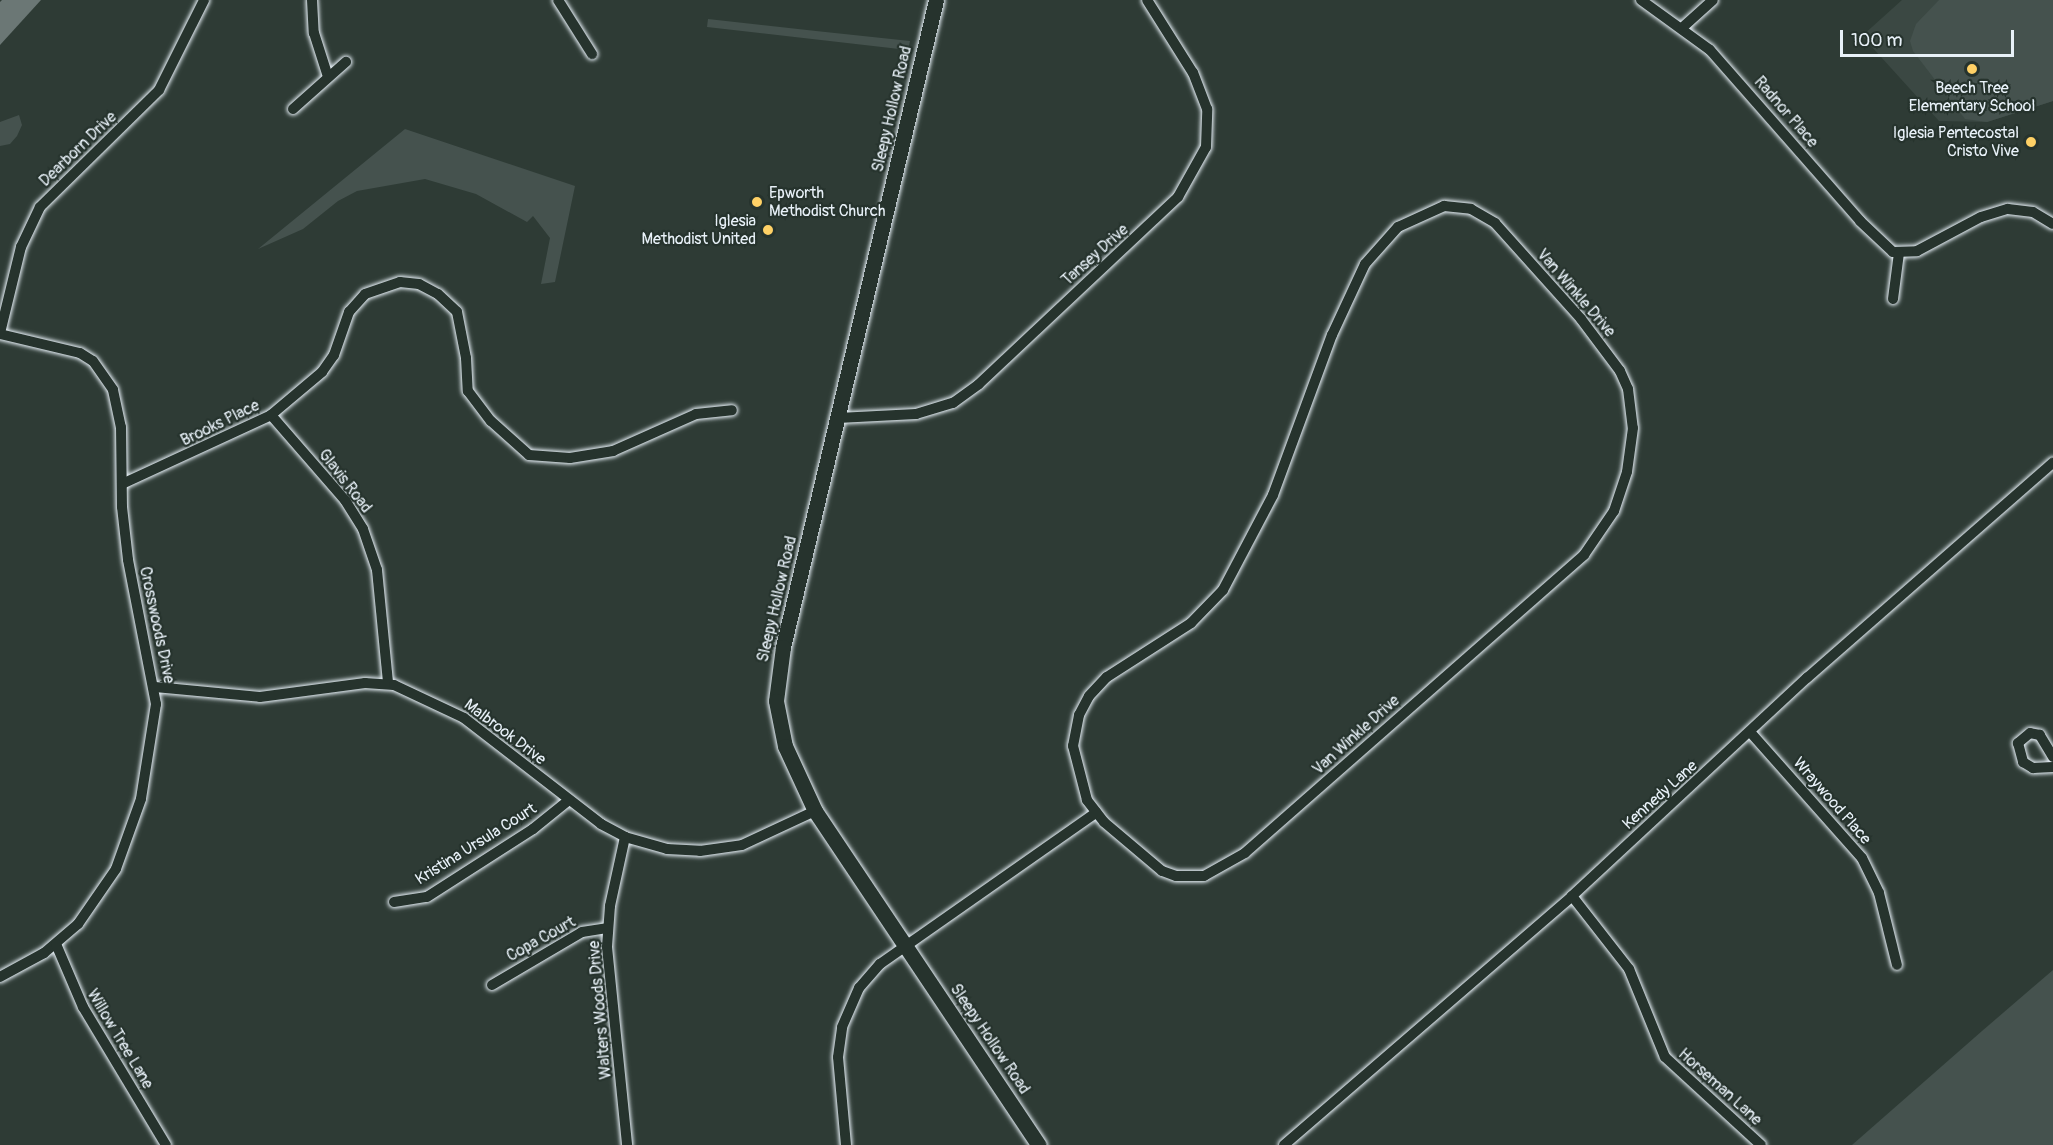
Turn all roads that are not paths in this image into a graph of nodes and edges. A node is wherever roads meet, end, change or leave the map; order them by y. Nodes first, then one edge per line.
1 (204, 0) edge
2 (312, 0) edge
3 (558, 0) edge
4 (936, 0) edge
5 (1147, 0) edge
6 (1641, 0) edge
7 (1713, 0) edge
8 (1683, 27) junction
9 (592, 54) dead end
10 (346, 62) dead end
11 (328, 77) junction
12 (293, 109) dead end
13 (2053, 224) edge
14 (1899, 253) junction
15 (1893, 299) dead end
16 (0, 334) edge
17 (732, 410) dead end
18 (271, 415) junction
19 (838, 418) junction
20 (2053, 463) edge
21 (122, 484) junction
22 (388, 683) junction
23 (155, 687) junction
24 (1751, 733) junction
25 (2053, 757) edge
26 (2053, 767) edge
27 (569, 800) junction
28 (815, 811) junction
29 (1096, 813) junction
30 (625, 837) junction
31 (1572, 896) junction
32 (394, 902) dead end
33 (608, 928) junction
34 (56, 944) junction
35 (907, 945) junction
36 (1897, 965) dead end
37 (0, 977) edge
38 (492, 984) dead end
39 (166, 1145) edge
40 (627, 1145) edge
41 (846, 1145) edge
42 (1039, 1145) edge
43 (1284, 1145) edge
44 (1761, 1145) edge

1 - 16 street, Dearborn Drive
2 - 11 street
3 - 9 street
4 - 19 main road, Sleepy Hollow Road
5 - 19 street, Tansey Drive
6 - 8 street, Radnor Place
7 - 8 street
8 - 14 street, Radnor Place
10 - 11 street
11 - 12 street
13 - 14 street
14 - 15 street
16 - 21 street, Crosswoods Drive
17 - 18 street, Brooks Place
18 - 21 street, Brooks Place
18 - 22 street, Glavis Road
19 - 28 main road, Sleepy Hollow Road
20 - 24 street, Kennedy Lane
21 - 23 street, Crosswoods Drive
22 - 23 street, Malbrook Drive
22 - 27 street, Malbrook Drive
23 - 34 street, Crosswoods Drive
24 - 31 street, Kennedy Lane
24 - 36 street, Wraywood Place
25 - 26 street
27 - 30 street, Malbrook Drive
27 - 32 street, Kristina Ursula Court
28 - 30 street, Malbrook Drive
28 - 35 main road, Sleepy Hollow Road
29 - 29 street, Van Winkle Drive
29 - 35 street
30 - 33 street, Walters Woods Drive
31 - 43 street, Kennedy Lane
31 - 44 street, Horseman Lane
33 - 38 street, Copa Court
33 - 40 street, Walters Woods Drive
34 - 37 street, Crosswoods Drive
34 - 39 street, Willow Tree Lane
35 - 41 street
35 - 42 main road, Sleepy Hollow Road

